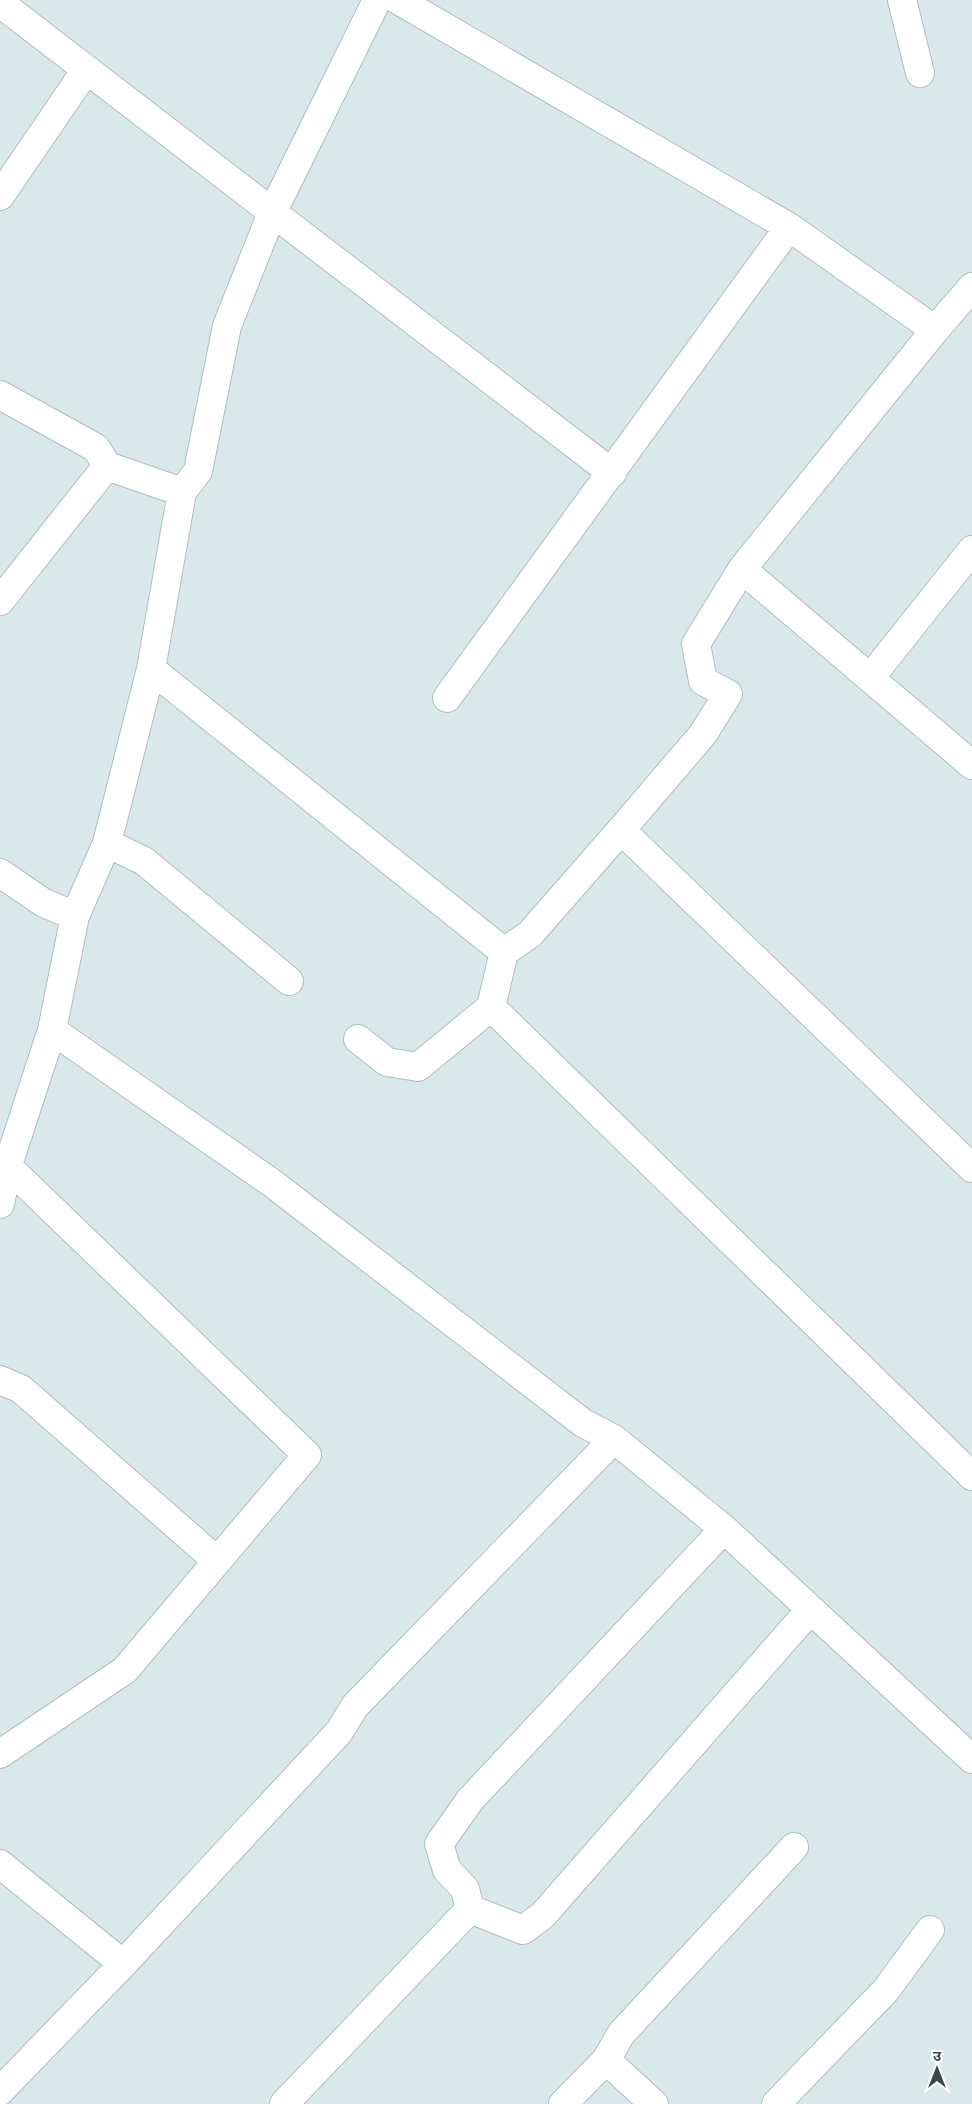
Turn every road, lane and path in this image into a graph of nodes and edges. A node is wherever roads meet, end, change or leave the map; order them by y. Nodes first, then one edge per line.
1 (377, 0) edge
2 (398, 0) edge
3 (902, 0) edge
4 (0, 3) edge
5 (86, 70) junction
6 (920, 74) dead end
7 (0, 196) edge
8 (272, 213) junction
9 (789, 227) junction
10 (972, 287) edge
11 (935, 330) junction
12 (0, 395) edge
13 (107, 466) junction
14 (612, 473) junction
15 (182, 492) junction
16 (972, 550) edge
17 (742, 569) junction
18 (0, 601) edge
19 (151, 669) junction
20 (870, 678) junction
21 (447, 698) dead end
22 (972, 765) edge
23 (622, 830) junction
24 (107, 843) junction
25 (0, 873) edge
26 (75, 916) junction
27 (504, 952) junction
28 (289, 981) dead end
29 (491, 1007) junction
30 (52, 1030) junction
31 (358, 1039) dead end
32 (4, 1162) edge
33 (972, 1168) edge
34 (0, 1204) edge
35 (0, 1380) edge
36 (614, 1438) junction
37 (972, 1476) edge
38 (724, 1530) junction
39 (217, 1561) junction
40 (810, 1610) junction
41 (0, 1754) edge
42 (972, 1759) edge
43 (794, 1847) dead end
44 (0, 1864) edge
45 (470, 1909) junction
46 (930, 1930) dead end
47 (123, 1964) junction
48 (606, 2060) junction
49 (0, 2091) edge
50 (284, 2104) edge
51 (563, 2104) edge
52 (654, 2104) edge
53 (776, 2104) edge

1 - 8 street
2 - 9 street
3 - 6 street
4 - 5 street
5 - 7 street
5 - 8 street
8 - 14 street
8 - 15 street
9 - 11 street
9 - 14 street
10 - 11 street
11 - 17 street
12 - 13 street
13 - 15 street
13 - 18 street
14 - 21 street
15 - 19 street
16 - 20 street
17 - 20 street
17 - 23 street
19 - 24 street
19 - 27 street
20 - 22 street
23 - 27 street
23 - 33 street
24 - 26 street
24 - 28 street
25 - 26 street
26 - 30 street
27 - 29 street
29 - 31 street
29 - 37 street
30 - 32 street
30 - 36 street
32 - 34 street
32 - 39 street
35 - 39 street
36 - 38 street
36 - 47 street
38 - 40 street
38 - 45 street
39 - 41 street
40 - 42 street
40 - 45 street
43 - 48 street
44 - 47 street
45 - 50 street
46 - 53 street
47 - 49 street
48 - 51 street
48 - 52 street

